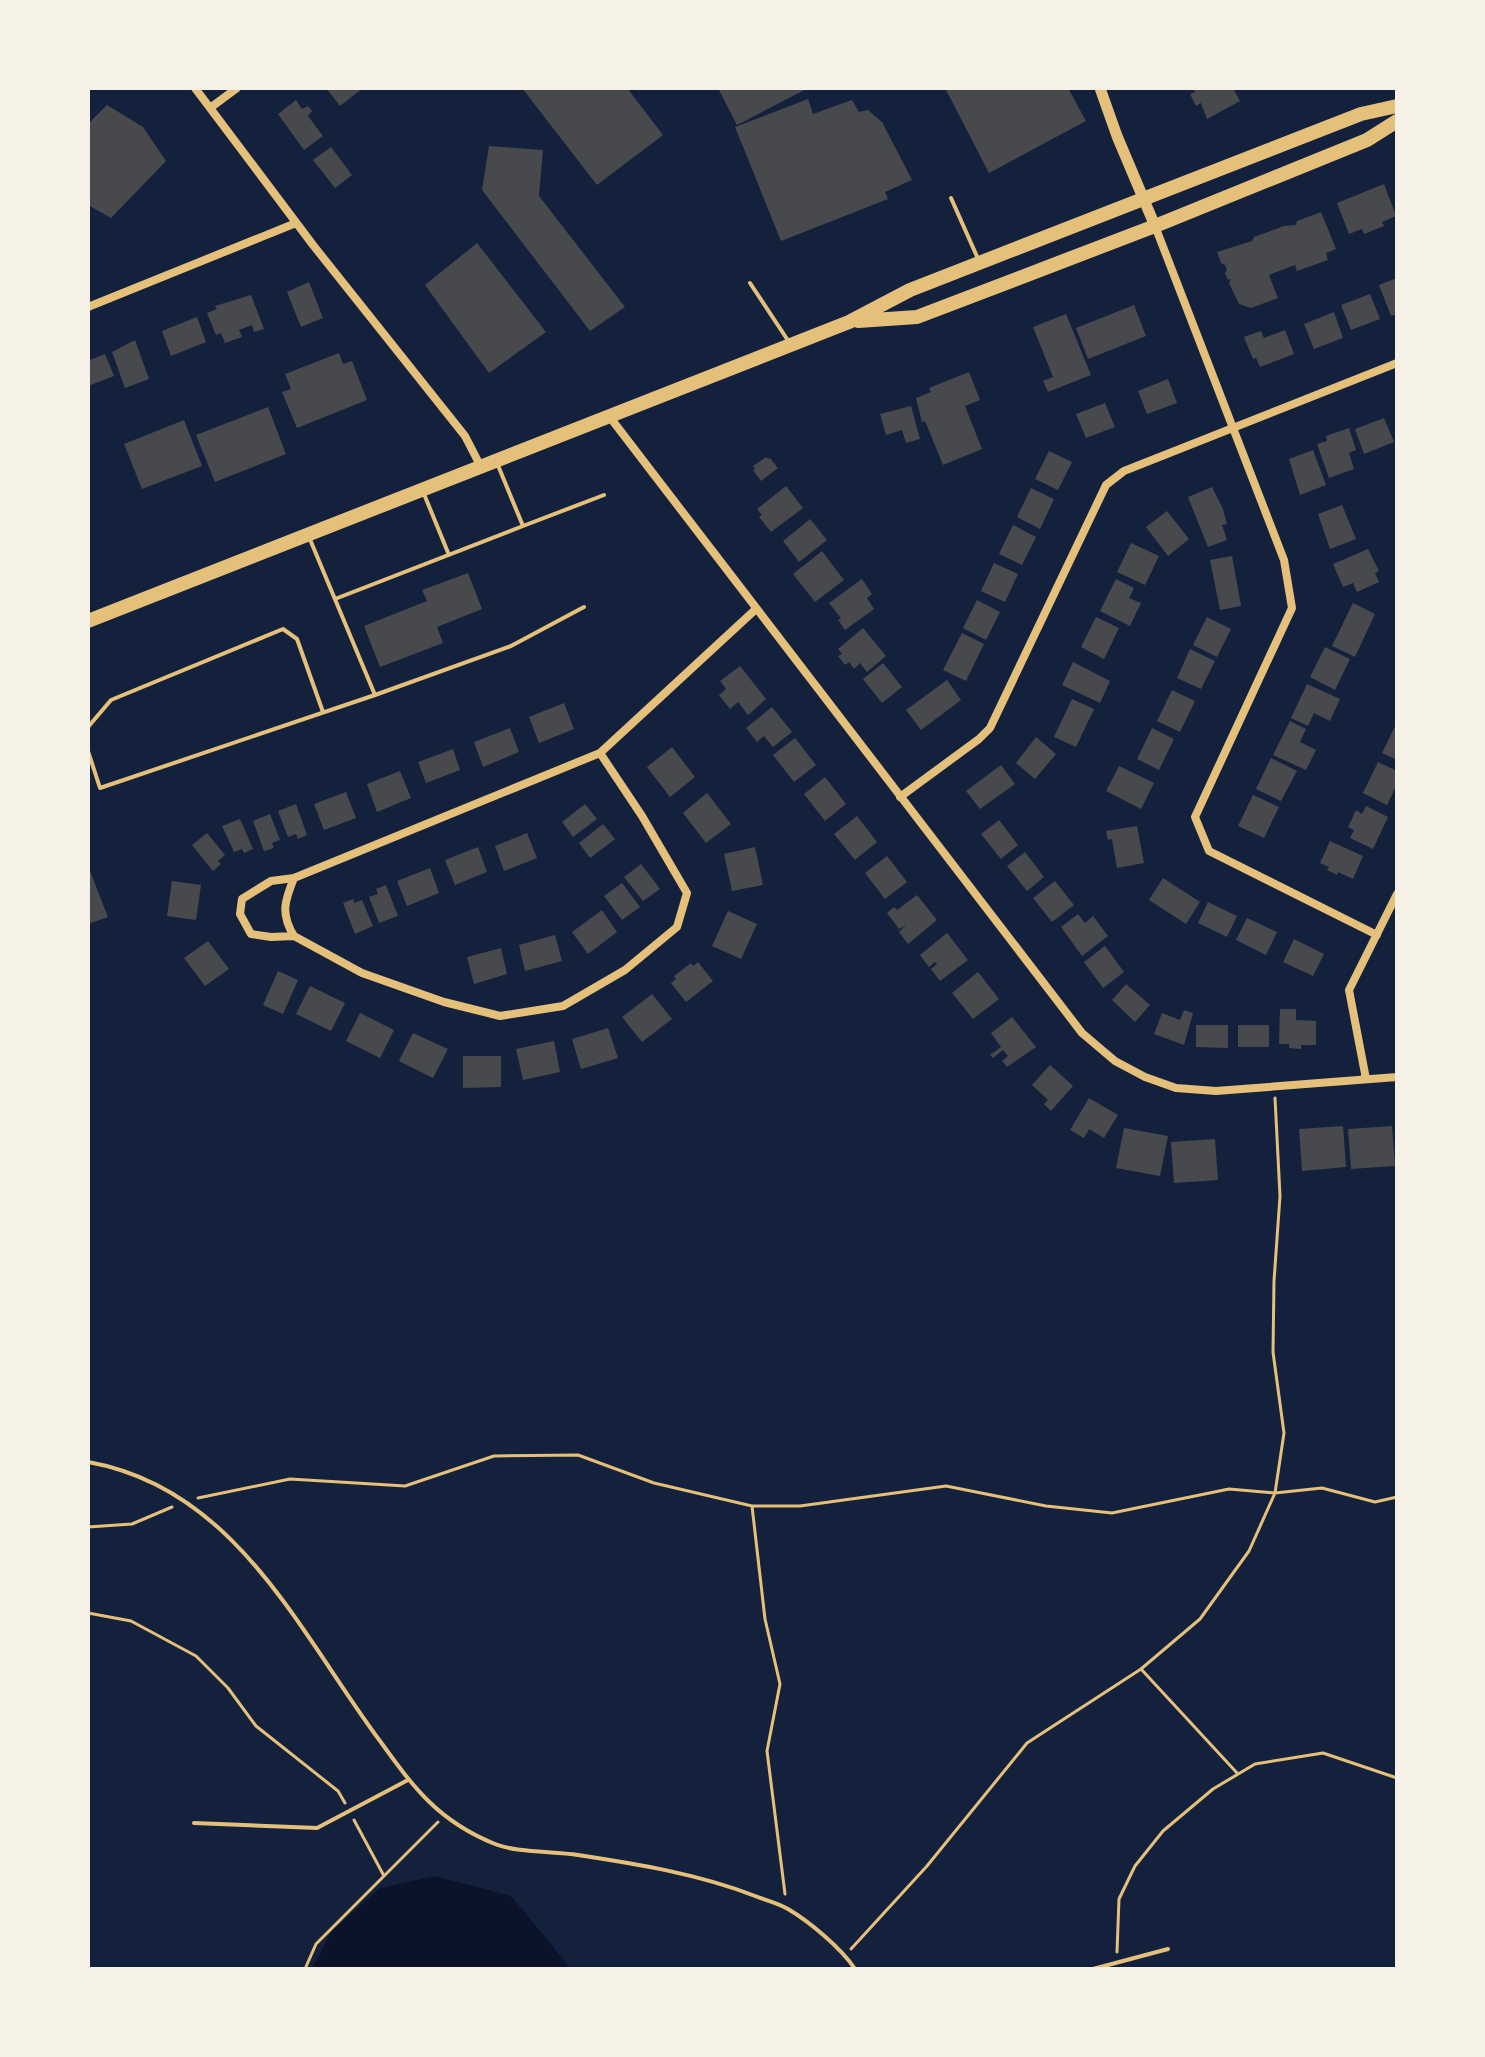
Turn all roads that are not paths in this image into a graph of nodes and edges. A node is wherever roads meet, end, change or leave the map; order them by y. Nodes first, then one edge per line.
1 (195, 88) edge
2 (237, 88) edge
3 (1100, 88) edge
4 (1397, 106) edge
5 (210, 108) junction
6 (1397, 121) edge
7 (951, 198) dead end
8 (1145, 200) junction
9 (296, 223) junction
10 (1155, 226) junction
11 (980, 263) junction
12 (750, 283) dead end
13 (88, 307) edge
14 (849, 322) junction
15 (790, 344) junction
16 (1397, 363) edge
17 (609, 416) junction
18 (1231, 427) junction
19 (496, 461) junction
20 (481, 467) junction
21 (422, 489) junction
22 (604, 495) dead end
23 (523, 526) junction
24 (308, 535) junction
25 (449, 555) junction
26 (335, 599) junction
27 (584, 607) dead end
28 (756, 609) junction
29 (88, 621) edge
30 (375, 695) junction
31 (323, 712) junction
32 (88, 727) edge
33 (88, 751) edge
34 (600, 753) junction
35 (900, 797) junction
36 (294, 878) junction
37 (1397, 894) edge
38 (1377, 935) junction
39 (294, 936) junction
40 (1397, 1077) edge
41 (1366, 1079) junction
42 (88, 1462) edge
43 (408, 1780) junction
44 (194, 1823) dead end
45 (1168, 1949) dead end
46 (855, 1969) edge
47 (1093, 1969) edge

1 - 5 street
2 - 5 street
3 - 8 street
4 - 8 main road
5 - 9 street
6 - 10 main road
7 - 11 lane
8 - 10 street
8 - 11 main road
9 - 13 street
9 - 20 street
10 - 14 main road
10 - 18 street
11 - 14 main road
12 - 15 lane
14 - 15 main road
15 - 17 main road
16 - 18 street
17 - 19 main road
17 - 28 street
18 - 35 street
18 - 38 street
19 - 20 main road
19 - 23 lane
20 - 21 main road
21 - 24 main road
21 - 25 lane
22 - 23 lane
23 - 25 lane
24 - 26 lane
24 - 29 main road
25 - 26 lane
26 - 30 lane
27 - 30 lane
28 - 34 street
28 - 35 street
30 - 31 lane
31 - 32 lane
31 - 33 lane
34 - 36 street
34 - 39 street
35 - 41 street
36 - 39 street
36 - 39 street
37 - 38 street
38 - 41 street
40 - 41 street
42 - 43 lane
43 - 44 lane
43 - 46 lane
45 - 47 lane

